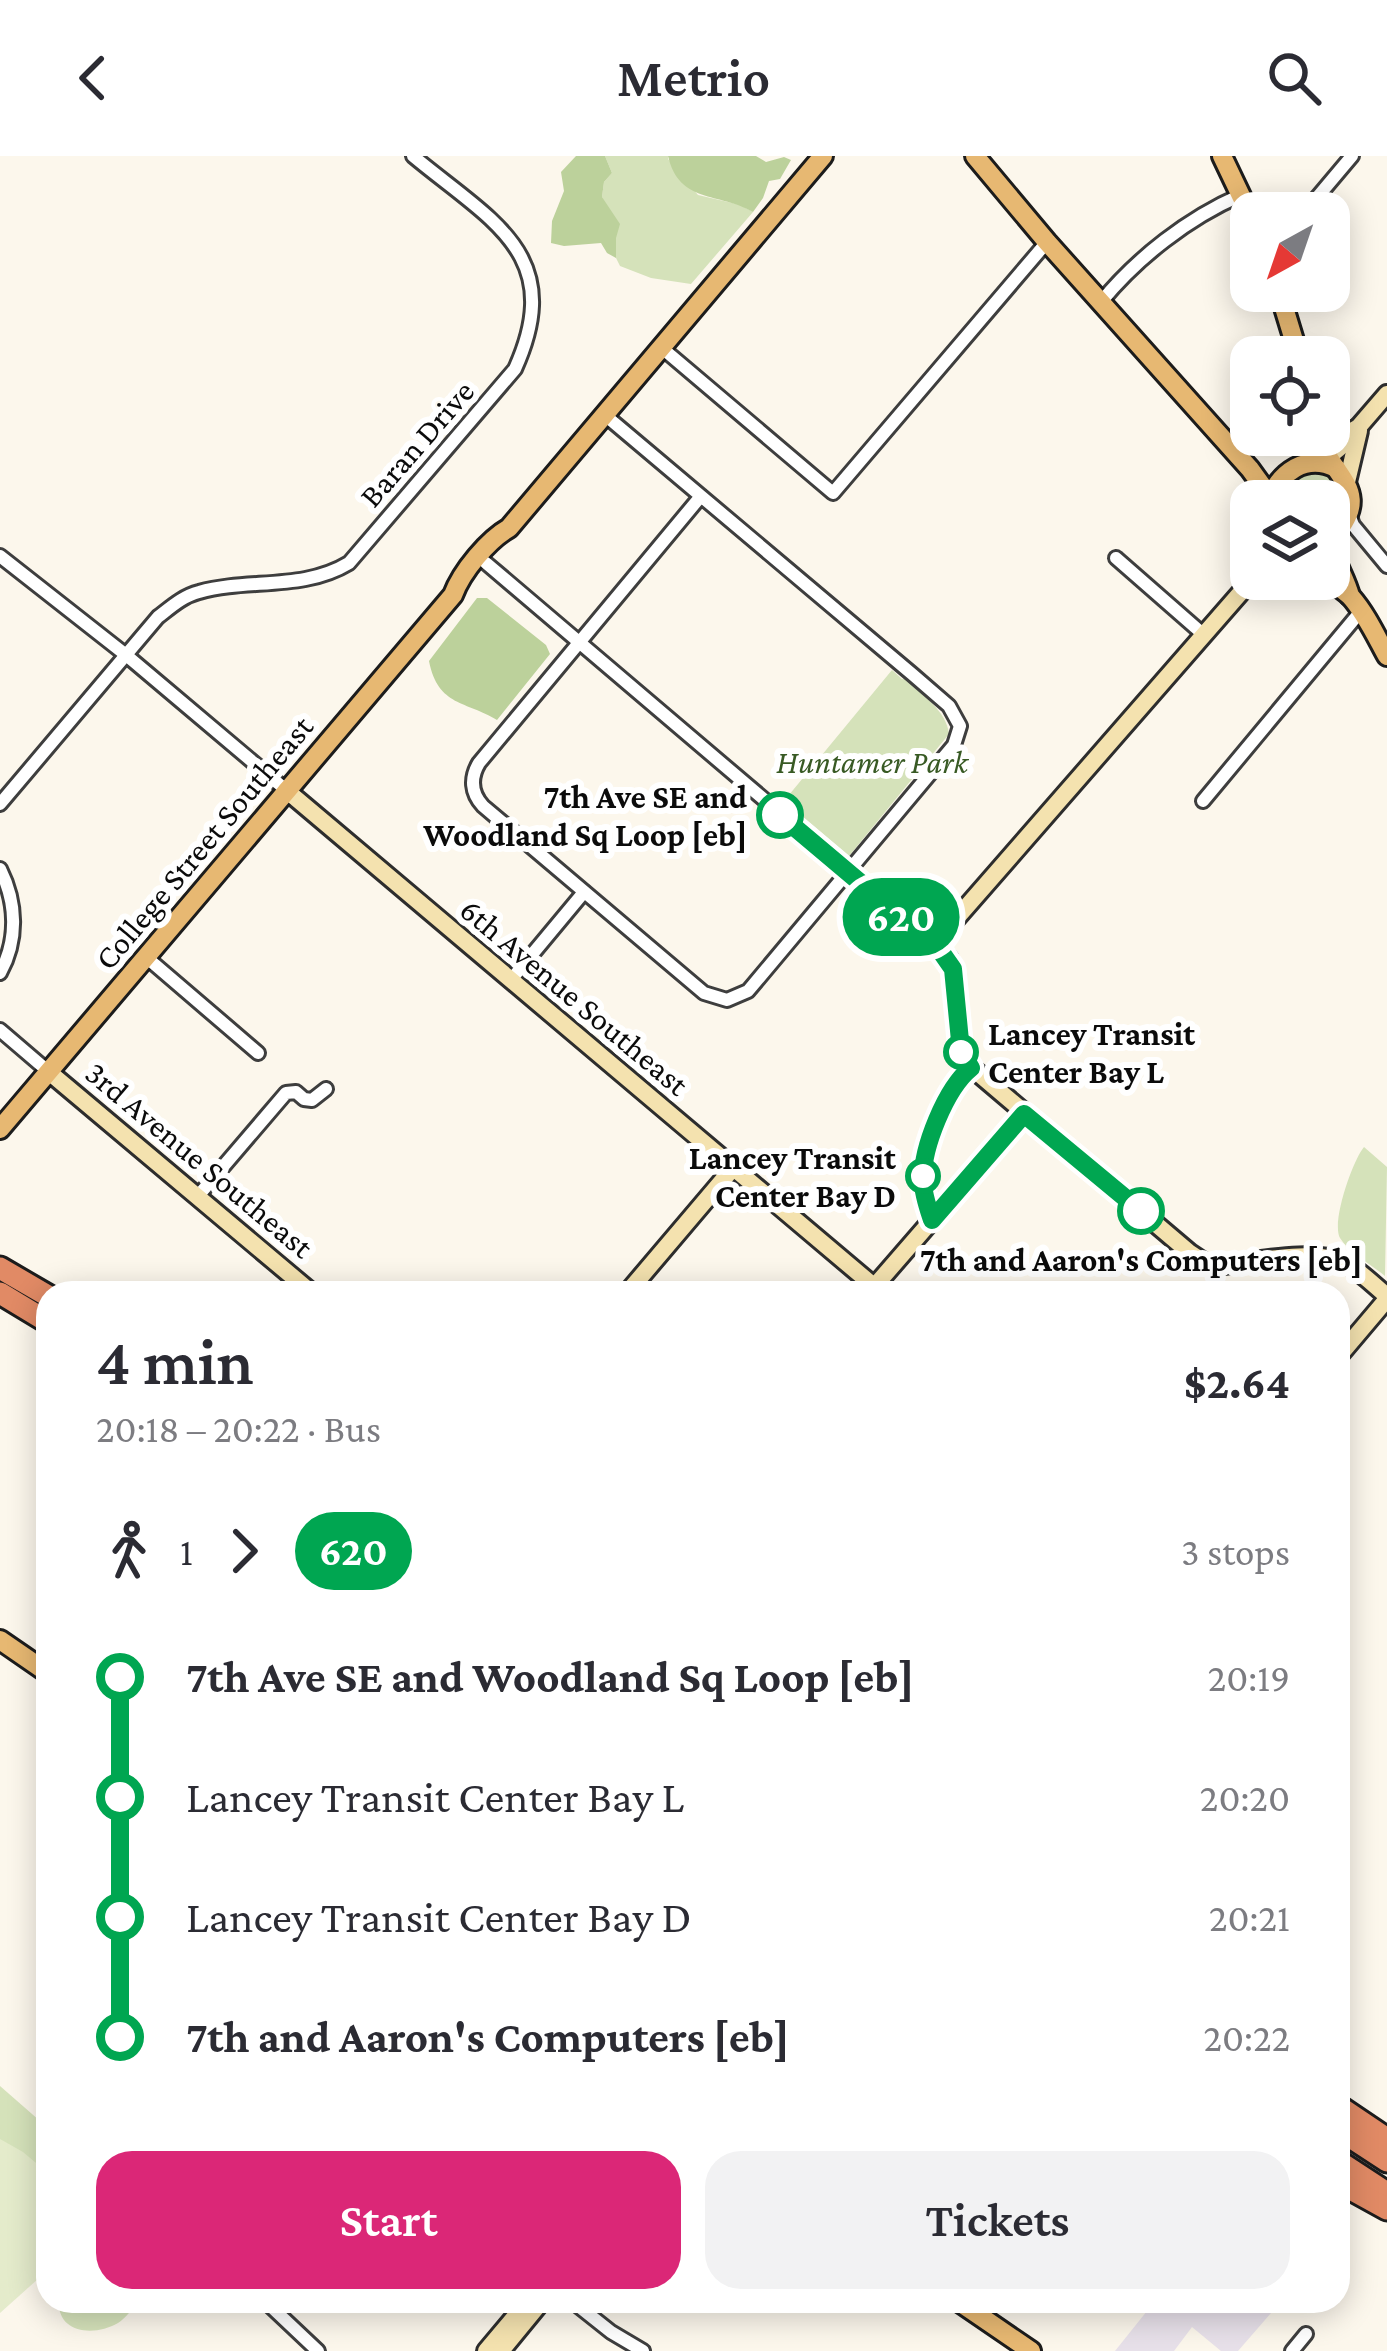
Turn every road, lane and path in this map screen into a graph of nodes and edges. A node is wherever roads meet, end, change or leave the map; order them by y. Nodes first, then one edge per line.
1 (413, 156) edge
2 (823, 156) edge
3 (975, 156) edge
4 (1222, 156) edge
5 (1352, 156) edge
6 (1240, 192) edge
7 (1322, 192) edge
8 (1230, 201) edge
9 (1047, 242) junction
10 (1101, 302) junction
11 (662, 348) junction
12 (1387, 394) edge
13 (606, 416) junction
14 (1358, 426) junction
15 (1350, 432) edge
16 (1329, 456) edge
17 (1335, 468) junction
18 (1258, 480) edge
19 (1281, 480) edge
20 (1341, 480) edge
21 (701, 496) junction
22 (1350, 517) edge
23 (509, 527) junction
24 (1350, 539) edge
25 (0, 556) edge
26 (1116, 558) dead end
27 (486, 563) junction
28 (1385, 563) edge
29 (1350, 590) edge
30 (453, 595) junction
31 (1350, 599) edge
32 (1232, 600) edge
33 (1355, 604) junction
34 (1204, 634) junction
35 (580, 644) junction
36 (126, 655) junction
37 (1387, 656) edge
38 (286, 790) junction
39 (1203, 801) dead end
40 (0, 804) edge
41 (0, 869) edge
42 (849, 872) junction
43 (584, 892) junction
44 (934, 944) junction
45 (146, 957) junction
46 (0, 973) edge
47 (510, 981) junction
48 (0, 1030) edge
49 (258, 1053) dead end
50 (49, 1072) junction
51 (326, 1090) dead end
52 (1024, 1114) junction
53 (0, 1129) edge
54 (733, 1168) junction
55 (198, 1196) junction
56 (0, 1268) edge
57 (298, 1281) edge
58 (637, 1281) edge
59 (867, 1281) edge
60 (885, 1281) edge
61 (36, 1289) edge
62 (0, 1293) edge
63 (1387, 1297) edge
64 (36, 1315) edge
65 (1350, 1342) edge
66 (0, 1640) edge
67 (36, 1665) edge
68 (1350, 2113) edge
69 (1350, 2137) edge
70 (1387, 2139) edge
71 (1387, 2161) edge
72 (1350, 2169) edge
73 (1350, 2189) edge
74 (1387, 2193) edge
75 (1387, 2209) edge
76 (280, 2313) edge
77 (518, 2313) edge
78 (532, 2313) edge
79 (587, 2313) edge
80 (976, 2313) edge
81 (1306, 2334) dead end
82 (318, 2351) edge
83 (486, 2351) edge
84 (501, 2351) edge
85 (643, 2351) edge
86 (1031, 2351) edge
87 (1292, 2351) edge

1 - 36 street, Baran Drive
2 - 11 main road, College Street Southeast
3 - 9 main road
4 - 6 main road
5 - 7 street
8 - 10 street
9 - 10 main road
9 - 11 street
10 - 18 main road
11 - 13 main road, College Street Southeast
12 - 14 street
13 - 21 street
13 - 23 main road, College Street Southeast
14 - 15 street
14 - 17 street
14 - 17 street
16 - 17 main road
17 - 19 main road
17 - 20 main road
21 - 35 street
21 - 42 street
22 - 28 street
23 - 27 main road, College Street Southeast
23 - 30 main road, College Street Southeast
24 - 28 street
25 - 36 street
26 - 34 street
27 - 30 main road, College Street Southeast
27 - 35 street
29 - 33 main road
30 - 38 main road, College Street Southeast
31 - 33 main road
32 - 34 street
33 - 37 main road
33 - 39 street
34 - 44 street
35 - 42 street
35 - 43 street
36 - 38 street
36 - 40 street, Baran Drive
38 - 45 main road, College Street Southeast
38 - 47 street, 6th Avenue Southeast
41 - 46 street
42 - 43 street
42 - 44 street
43 - 47 street
44 - 52 street
45 - 49 street
45 - 50 main road, College Street Southeast
47 - 54 street, 6th Avenue Southeast
48 - 50 street
50 - 53 main road, College Street Southeast
50 - 55 street, 3rd Avenue Southeast
51 - 55 street
52 - 60 street
52 - 63 street
54 - 58 street
54 - 59 street, 6th Avenue Southeast
55 - 57 street, 3rd Avenue Southeast
56 - 61 highway
62 - 64 highway
63 - 65 street
66 - 67 main road
68 - 70 highway
69 - 71 highway
72 - 74 highway
73 - 75 highway
76 - 82 street
77 - 83 street
78 - 84 street
79 - 85 street
80 - 86 main road
81 - 87 street

